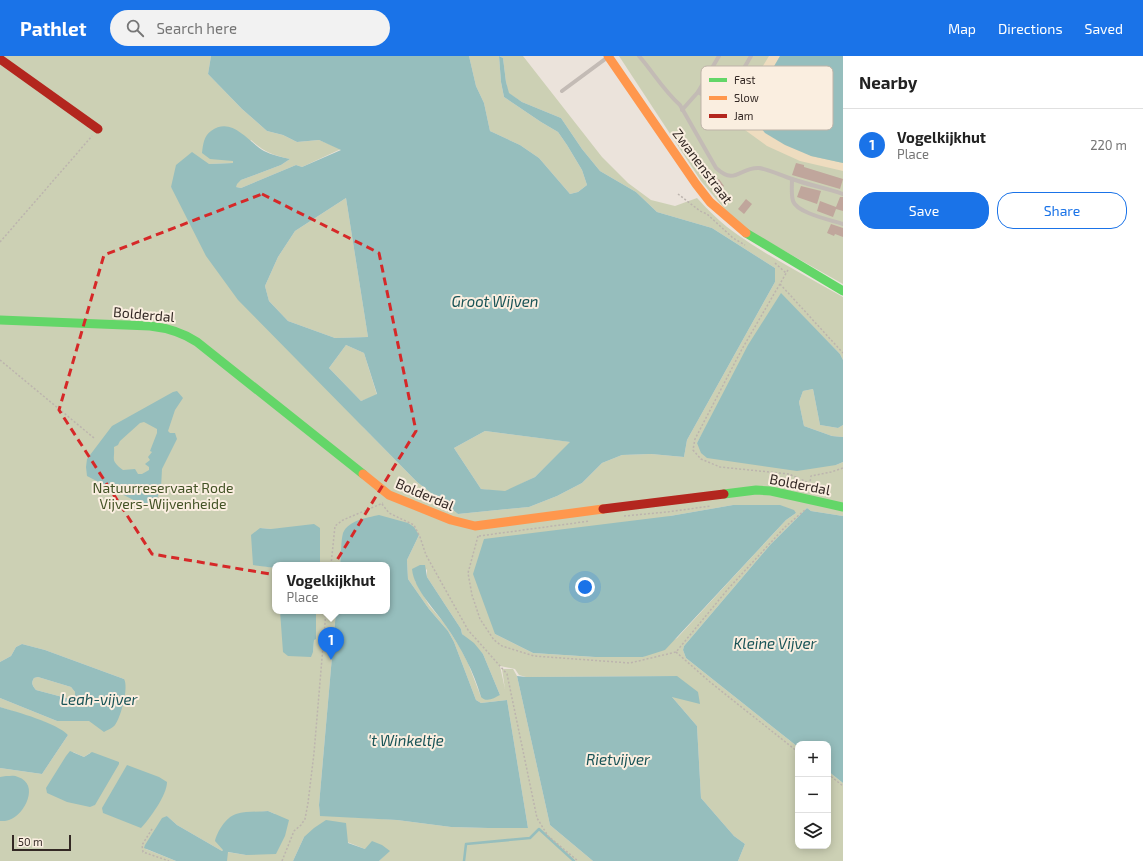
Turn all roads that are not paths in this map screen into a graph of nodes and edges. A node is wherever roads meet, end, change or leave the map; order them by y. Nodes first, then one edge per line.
1 (608, 56) edge
2 (639, 56) edge
3 (719, 56) edge
4 (751, 56) edge
5 (0, 59) edge
6 (713, 66) edge
7 (745, 66) edge
8 (701, 87) edge
9 (562, 91) dead end
10 (698, 92) junction
11 (701, 94) edge
12 (682, 110) junction
13 (98, 129) road end
14 (792, 179) junction
15 (843, 194) edge
16 (843, 224) edge
17 (843, 290) edge
18 (0, 320) edge
19 (843, 507) edge

1 - 9 lane
1 - 17 street, Zwanenstraat
2 - 12 lane
3 - 6 lane
4 - 7 lane
5 - 13 street
8 - 10 lane
10 - 11 lane
10 - 12 lane
12 - 14 lane
14 - 15 lane
14 - 16 lane
18 - 19 street, Bolderdal

